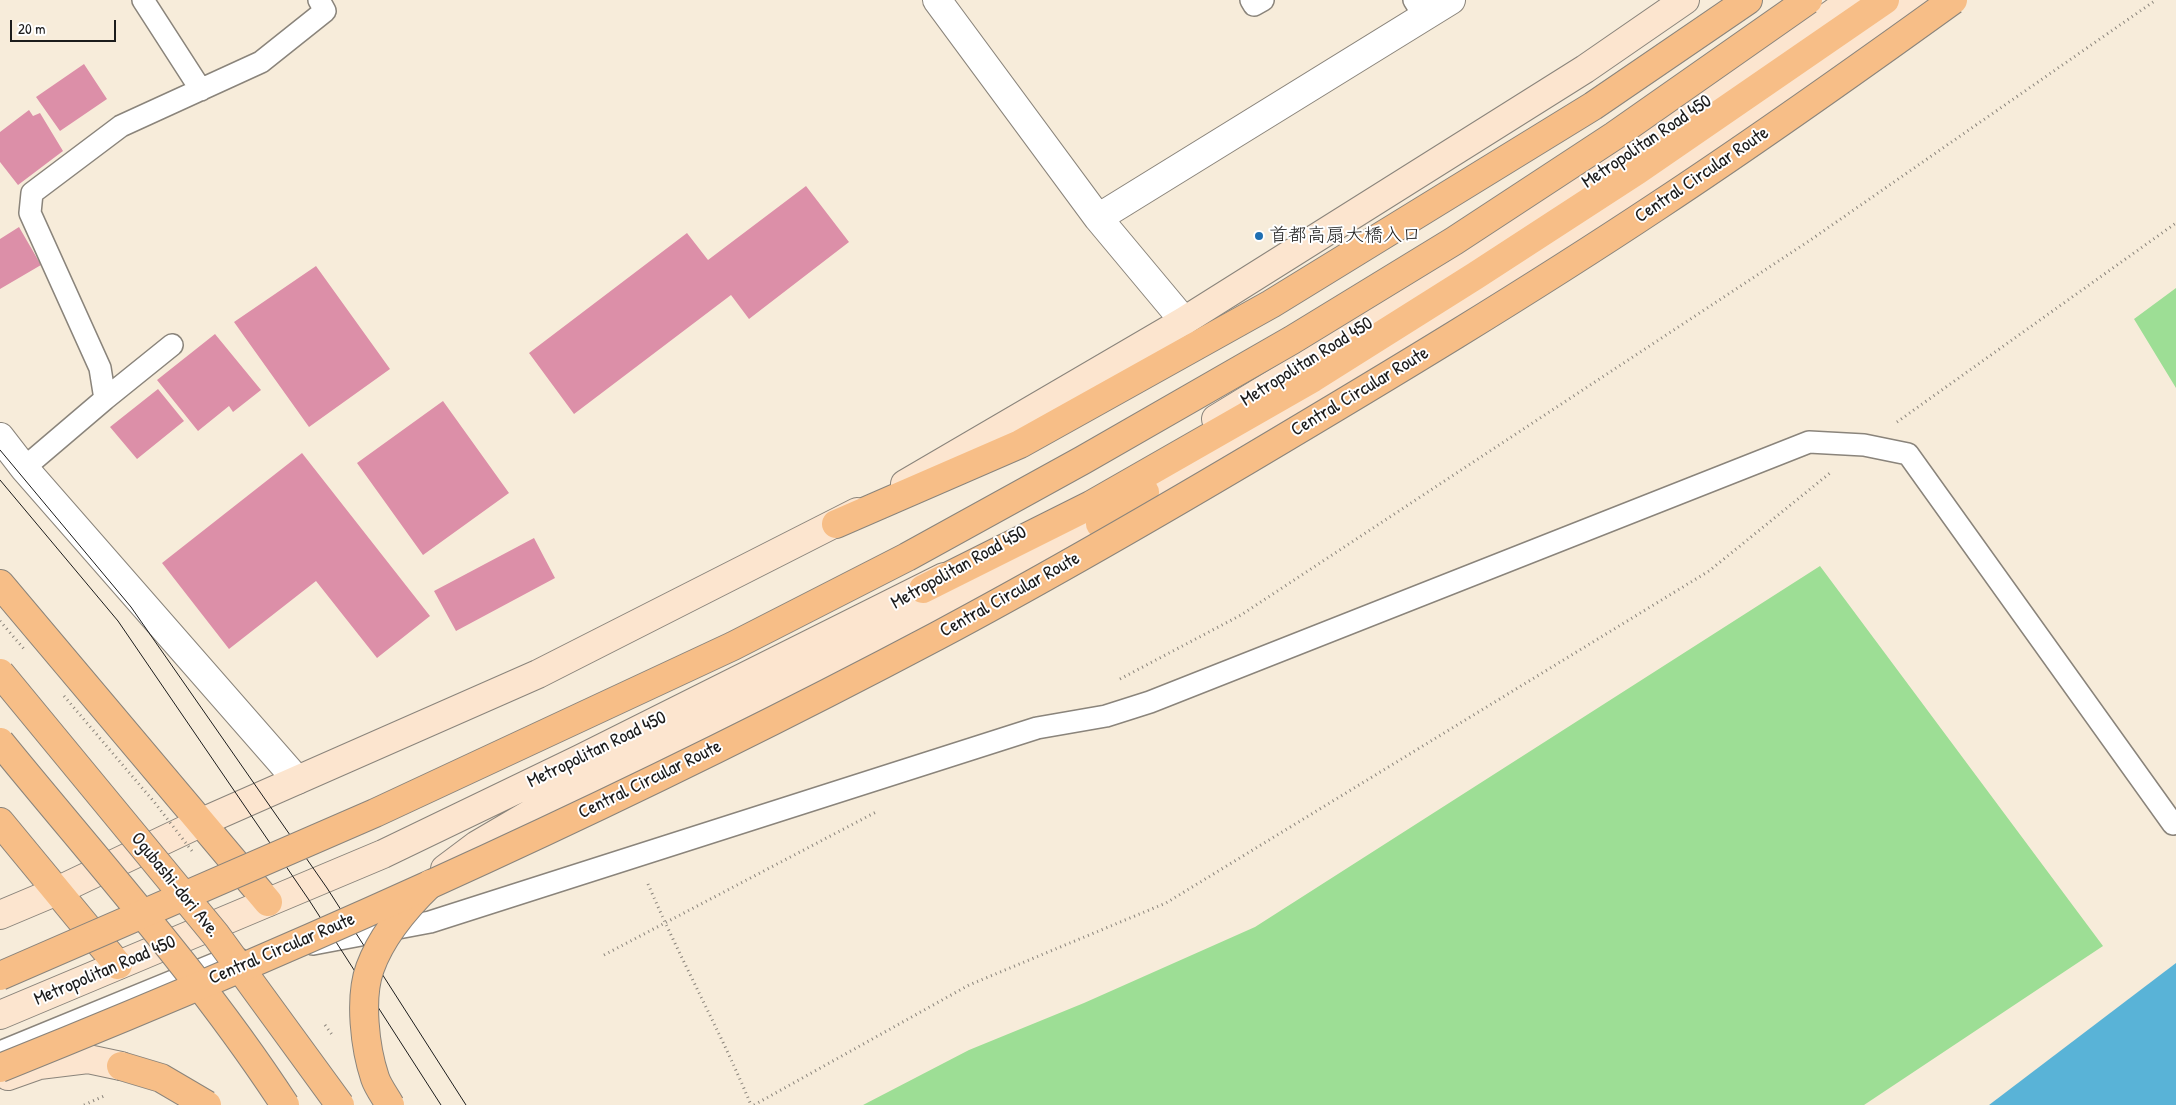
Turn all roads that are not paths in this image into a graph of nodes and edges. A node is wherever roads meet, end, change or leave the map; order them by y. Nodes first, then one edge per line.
1 (143, 0) edge
2 (319, 0) edge
3 (937, 0) edge
4 (1251, 0) edge
5 (1263, 0) edge
6 (1451, 0) edge
7 (1685, 0) edge
8 (1748, 0) edge
9 (1808, 0) edge
10 (1852, 0) edge
11 (1884, 0) edge
12 (1914, 0) edge
13 (1953, 0) edge
14 (1419, 8) edge
15 (201, 90) junction
16 (1098, 218) junction
17 (1184, 321) junction
18 (172, 345) dead end
19 (105, 399) junction
20 (1275, 401) junction
21 (0, 437) edge
22 (24, 468) junction
23 (836, 524) junction
24 (1100, 524) junction
25 (0, 584) edge
26 (923, 590) junction
27 (0, 673) edge
28 (0, 742) edge
29 (297, 780) junction
30 (0, 822) edge
31 (202, 822) junction
32 (2174, 824) dead end
33 (57, 891) junction
34 (268, 902) junction
35 (0, 915) edge
36 (118, 965) junction
37 (0, 976) edge
38 (0, 1015) edge
39 (0, 1052) edge
40 (0, 1068) edge
41 (0, 1079) edge
42 (207, 1105) edge
43 (285, 1105) edge
44 (340, 1105) edge
45 (390, 1105) edge

1 - 15 lane
2 - 15 lane
3 - 16 street
4 - 5 lane
6 - 14 street
7 - 17 main road
8 - 23 main road
9 - 37 main road, bridge
10 - 26 main road, Metropolitan Road 450
11 - 20 main road
12 - 24 main road
13 - 40 main road, Central Circular Route, bridge
14 - 16 street
15 - 19 lane
16 - 17 street
17 - 23 main road
18 - 19 lane
19 - 22 lane
20 - 24 main road
20 - 26 main road
21 - 22 street
22 - 29 street
23 - 29 main road
24 - 45 main road, bridge
25 - 31 main road
26 - 34 main road, Metropolitan Road 450
27 - 44 main road, Ogubashi-dori Ave., bridge
28 - 43 main road, bridge
29 - 31 main road
30 - 33 main road
31 - 33 main road
31 - 34 main road
32 - 39 lane
33 - 35 main road
33 - 36 main road
34 - 36 main road, Metropolitan Road 450
36 - 38 main road, Metropolitan Road 450
41 - 42 main road, bridge

